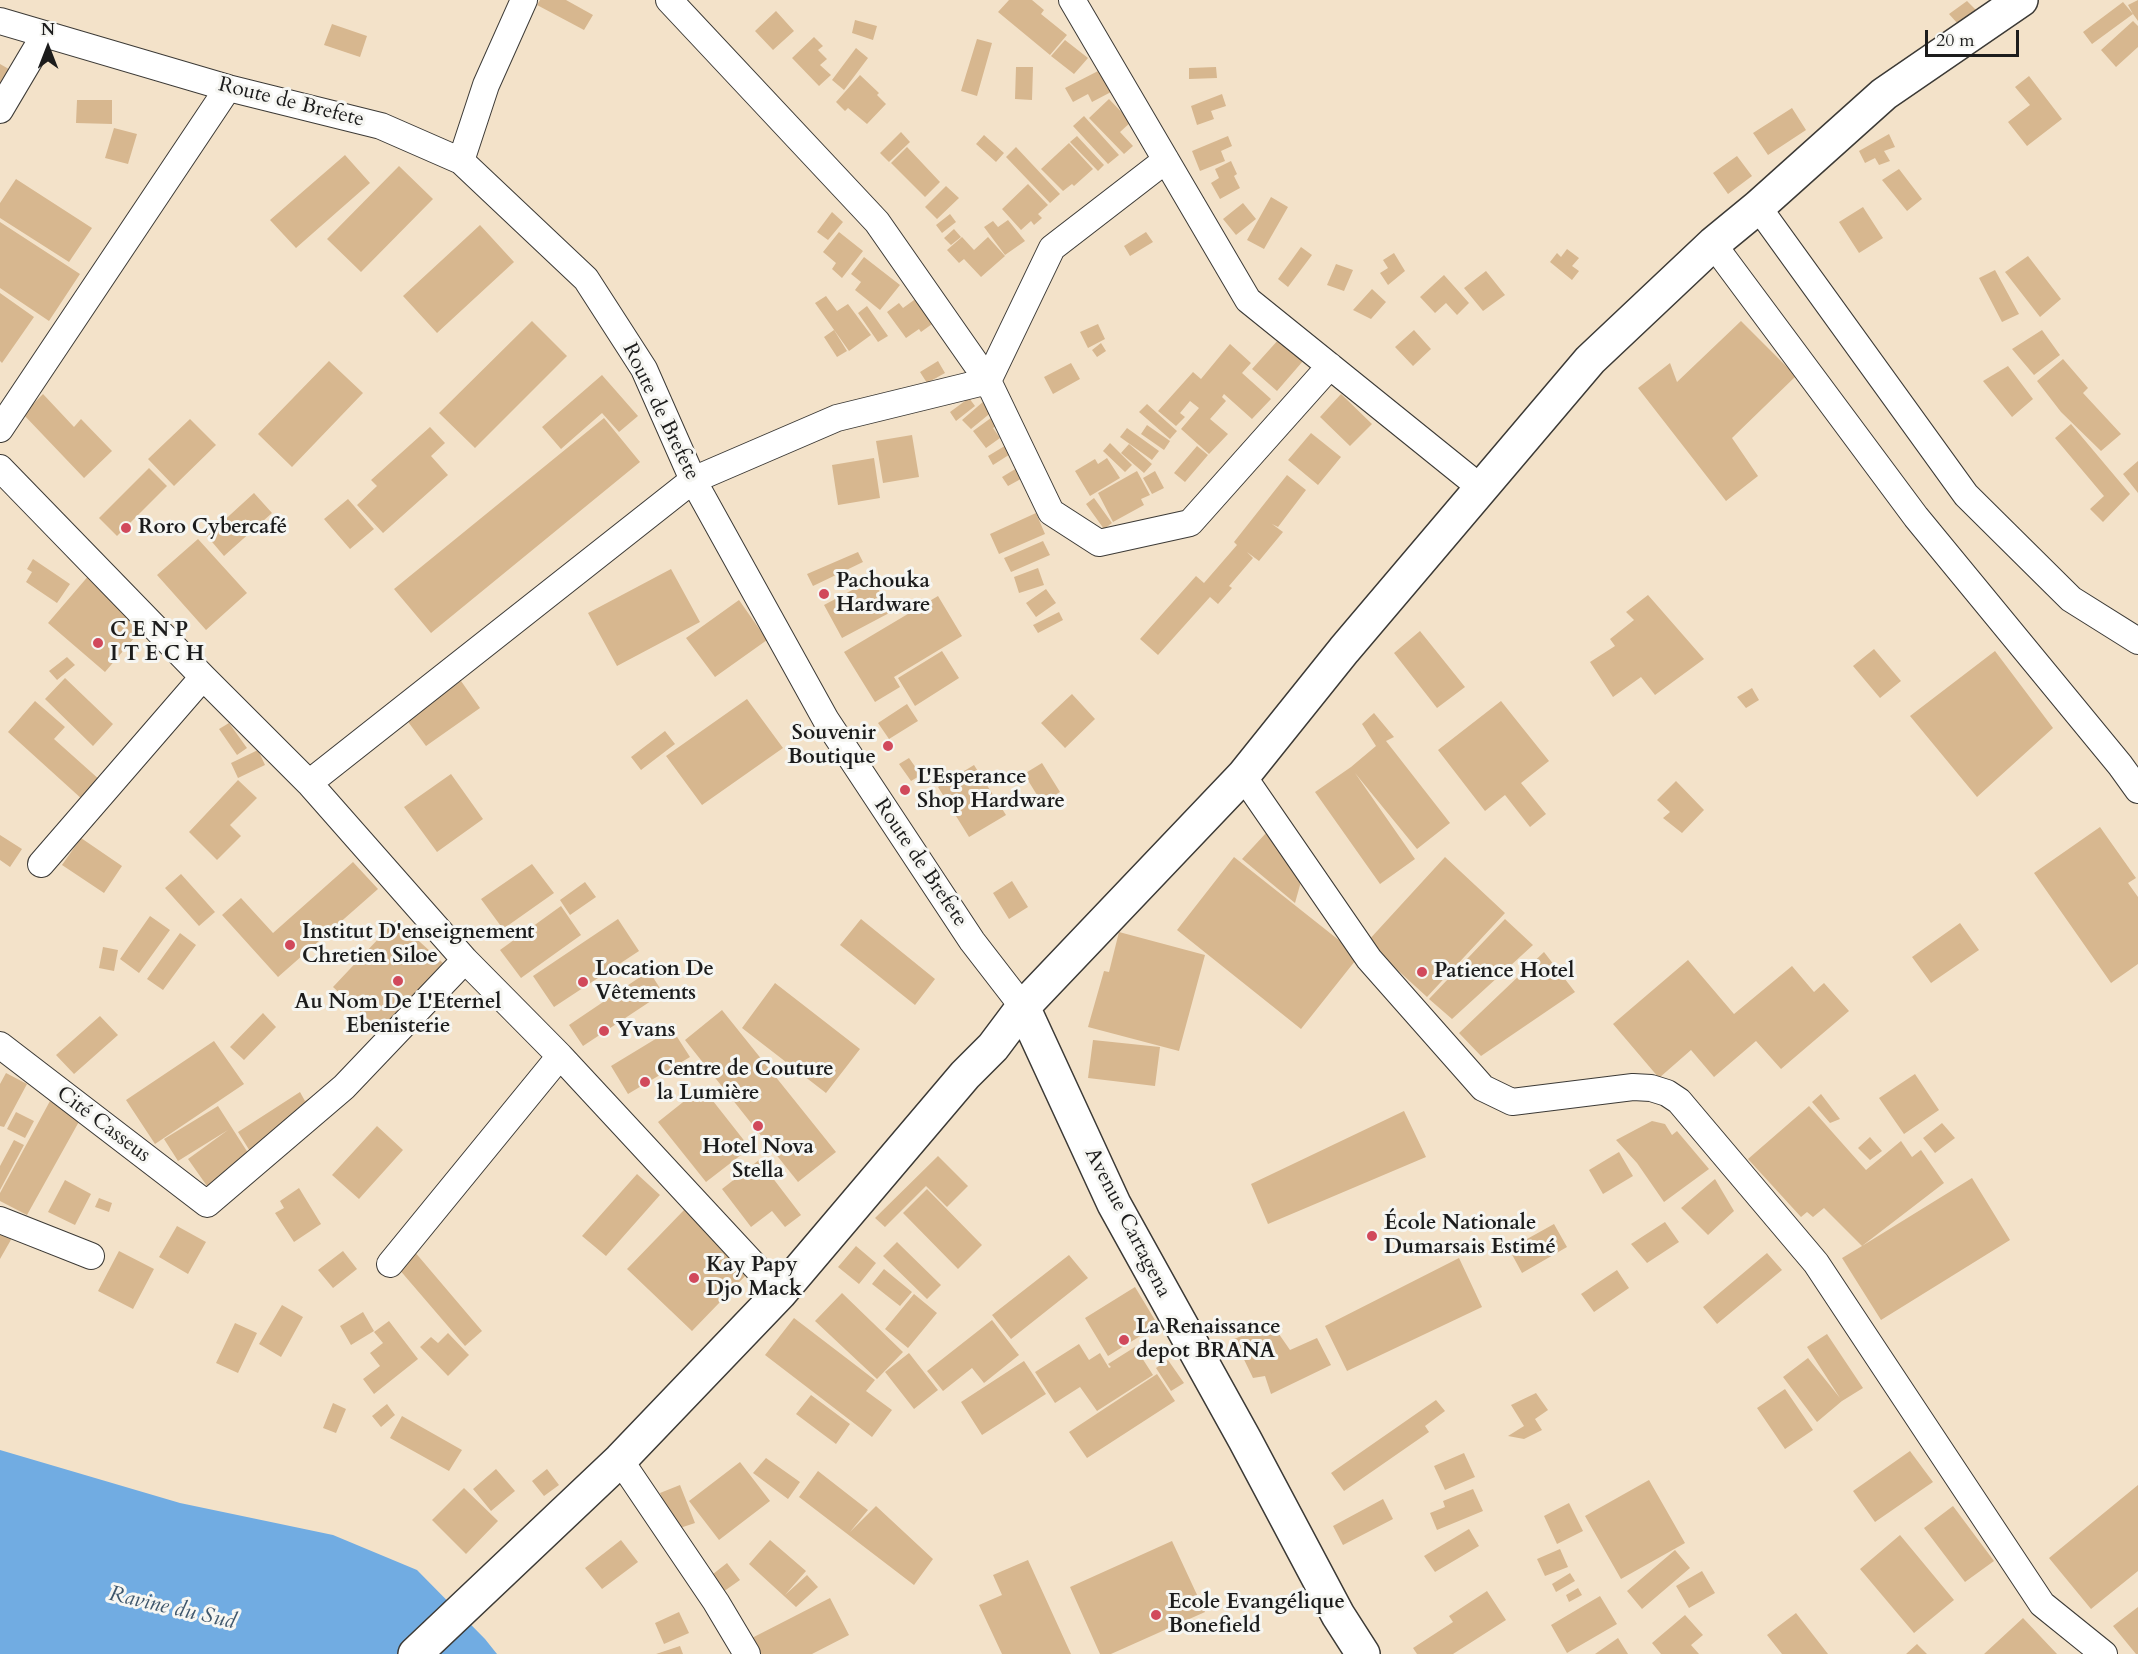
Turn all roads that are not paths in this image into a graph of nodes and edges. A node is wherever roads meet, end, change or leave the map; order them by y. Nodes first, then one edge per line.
1 (524, 0) edge
2 (669, 0) edge
3 (1072, 0) edge
4 (2021, 0) edge
5 (0, 21) edge
6 (45, 34) junction
7 (228, 88) junction
8 (0, 110) edge
9 (1166, 160) junction
10 (461, 161) junction
11 (1758, 207) junction
12 (1713, 243) junction
13 (1330, 366) junction
14 (988, 381) junction
15 (0, 429) edge
16 (0, 468) edge
17 (693, 480) junction
18 (1481, 488) junction
19 (2138, 641) edge
20 (202, 677) junction
21 (1243, 776) junction
22 (309, 783) junction
23 (2138, 790) edge
24 (41, 864) dead end
25 (465, 960) junction
26 (1023, 1007) junction
27 (0, 1046) edge
28 (560, 1056) junction
29 (0, 1220) edge
30 (91, 1256) dead end
31 (390, 1264) dead end
32 (780, 1293) junction
33 (620, 1460) junction
34 (415, 1654) edge
35 (747, 1654) edge
36 (1363, 1654) edge
37 (2104, 1654) edge

1 - 10 street
2 - 14 street
3 - 9 street
4 - 11 main road
5 - 6 street, Route de Brefete
6 - 7 street, Route de Brefete
6 - 8 street
7 - 10 street, Route de Brefete
7 - 15 street
9 - 13 street
9 - 14 street
10 - 17 street, Route de Brefete
11 - 12 main road
11 - 19 street
12 - 18 main road
12 - 23 street
13 - 14 street
13 - 18 street
14 - 17 street
16 - 20 street
17 - 22 street
17 - 26 street, Route de Brefete
18 - 21 main road
20 - 22 street
20 - 24 street
21 - 26 main road
21 - 37 street
22 - 25 street
25 - 27 street, Cité Casseus
25 - 28 street
26 - 32 main road
26 - 36 main road, Avenue Cartagena
28 - 31 street
28 - 32 street
29 - 30 street
32 - 33 main road
33 - 34 main road
33 - 35 street

